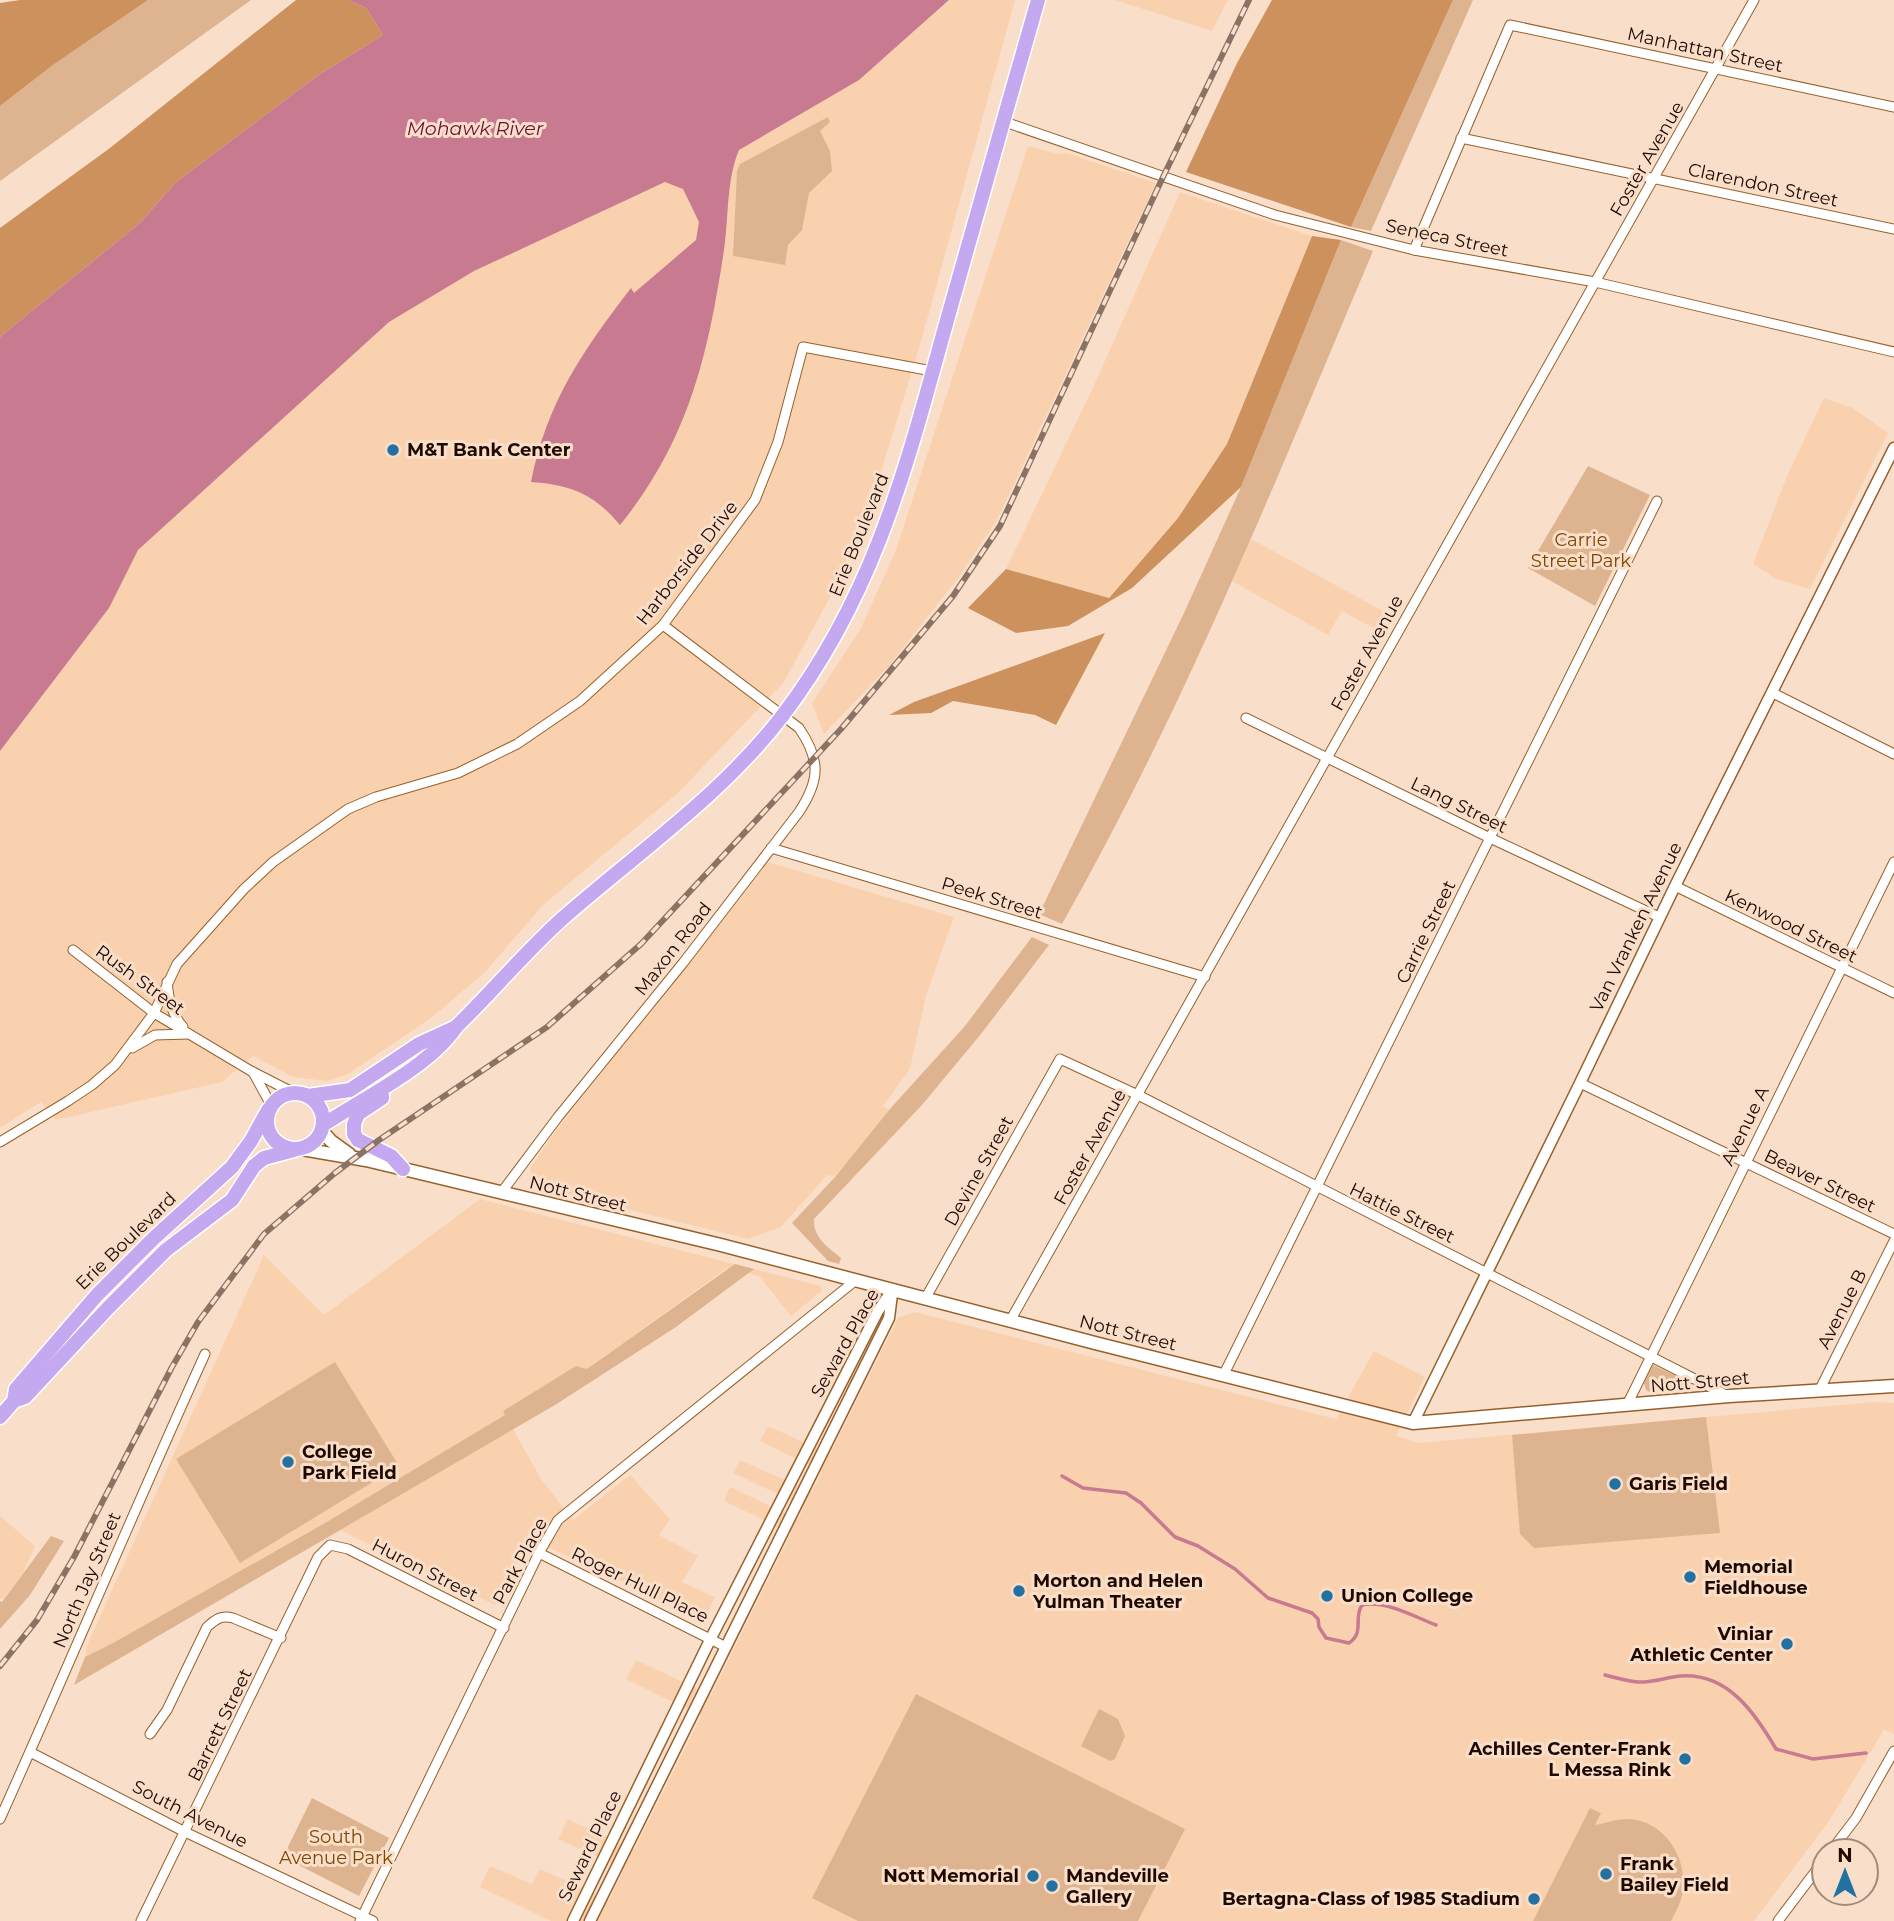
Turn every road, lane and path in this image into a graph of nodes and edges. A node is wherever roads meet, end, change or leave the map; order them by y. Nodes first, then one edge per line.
1 (1038, 0) edge
2 (1754, 0) edge
3 (1717, 69) junction
4 (1894, 107) edge
5 (1002, 121) junction
6 (1461, 138) junction
7 (1654, 178) junction
8 (1894, 229) edge
9 (1414, 250) junction
10 (1595, 282) junction
11 (1894, 352) edge
12 (932, 371) junction
13 (1894, 447) edge
14 (1657, 501) dead end
15 (663, 625) junction
16 (1773, 693) junction
17 (783, 715) junction
18 (1246, 719) dead end
19 (1894, 754) edge
20 (1327, 756) junction
21 (1490, 838) junction
22 (771, 848) junction
23 (1894, 862) edge
24 (1675, 886) junction
25 (1660, 917) junction
26 (74, 950) dead end
27 (1841, 967) junction
28 (1205, 977) junction
29 (167, 980) junction
30 (1894, 993) edge
31 (154, 1013) junction
32 (456, 1027) junction
33 (190, 1034) junction
34 (126, 1052) junction
35 (1060, 1059) joint
36 (253, 1072) junction
37 (1580, 1083) junction
38 (384, 1086) junction
39 (301, 1095) junction
40 (1138, 1095) junction
41 (270, 1108) junction
42 (322, 1128) junction
43 (0, 1143) edge
44 (298, 1149) junction
45 (366, 1160) junction
46 (1745, 1162) junction
47 (403, 1169) junction
48 (1317, 1188) junction
49 (501, 1193) junction
50 (1894, 1234) edge
51 (1894, 1241) edge
52 (1487, 1273) junction
53 (856, 1280) junction
54 (892, 1290) junction
55 (925, 1299) junction
56 (1010, 1321) junction
57 (205, 1354) dead end
58 (1650, 1355) junction
59 (1223, 1376) junction
60 (1894, 1386) edge
61 (1819, 1391) junction
62 (1729, 1396) junction
63 (14, 1401) junction
64 (1627, 1405) junction
65 (0, 1417) edge
66 (1413, 1423) junction
67 (330, 1545) joint
68 (539, 1553) junction
69 (504, 1628) junction
70 (281, 1638) junction
71 (710, 1638) junction
72 (726, 1647) junction
73 (150, 1734) dead end
74 (1894, 1751) edge
75 (30, 1752) junction
76 (0, 1819) edge
77 (185, 1832) junction
78 (1842, 1837) edge
79 (1810, 1879) edge
80 (361, 1918) edge
81 (141, 1921) edge
82 (373, 1921) edge
83 (573, 1921) edge
84 (590, 1921) edge
85 (1778, 1921) edge

1 - 5 highway, Erie Boulevard
2 - 3 street, Foster Avenue
3 - 4 street, Manhattan Street
3 - 6 street, Manhattan Street
3 - 7 street, Foster Avenue
5 - 9 street, Seneca Street
5 - 12 highway, Erie Boulevard
6 - 7 street, Clarendon Street
6 - 9 street
7 - 8 street, Clarendon Street
7 - 10 street, Foster Avenue
9 - 10 street, Seneca Street
10 - 11 street, Seneca Street
10 - 20 street, Foster Avenue
12 - 15 street, Harborside Drive
12 - 17 highway, Erie Boulevard
13 - 16 street, Van Vranken Avenue
14 - 21 street, Carrie Street
15 - 17 street, Maxon Road
15 - 29 street, Harborside Drive
16 - 19 street
16 - 24 street, Van Vranken Avenue
17 - 22 street, Maxon Road
17 - 32 highway, Erie Boulevard
18 - 20 street, Lang Street
20 - 21 street, Lang Street
20 - 28 street, Foster Avenue
21 - 25 street, Lang Street
21 - 48 street, Carrie Street
22 - 28 street, Peek Street
22 - 49 street, Maxon Road
23 - 27 street, Avenue A
24 - 25 street, Van Vranken Avenue
24 - 27 street, Kenwood Street
25 - 37 street, Van Vranken Avenue
26 - 31 street, Rush Street
27 - 30 street, Kenwood Street
27 - 46 street, Avenue A
28 - 40 street, Foster Avenue
29 - 31 street, Harborside Drive
29 - 33 street, Rush Street
31 - 33 street, Rush Street
31 - 34 street, Harborside Drive
32 - 38 highway, Erie Boulevard
32 - 39 highway, Erie Boulevard
33 - 34 street
33 - 36 street, Rush Street
34 - 43 street
35 - 40 street, Hattie Street
35 - 55 street, Devine Street
36 - 39 street, Rush Street
36 - 41 street
37 - 46 street, Beaver Street
37 - 52 street, Van Vranken Avenue
38 - 42 highway, Erie Boulevard
38 - 47 highway
39 - 41 highway
39 - 42 highway
40 - 48 street, Hattie Street
40 - 56 street, Foster Avenue
41 - 44 highway
41 - 63 highway, Erie Boulevard
42 - 44 highway
42 - 45 main road, Nott Street
44 - 45 main road, Nott Street
44 - 63 highway, Erie Boulevard
45 - 47 main road, Nott Street
46 - 50 street, Beaver Street
46 - 58 street, Avenue A
47 - 49 main road, Nott Street
48 - 52 street, Hattie Street
48 - 59 street, Carrie Street
49 - 53 main road, Nott Street
51 - 61 street, Avenue B
52 - 58 street, Hattie Street
52 - 66 street, Van Vranken Avenue
53 - 54 main road, Nott Street
53 - 68 street, Park Place
54 - 55 main road, Nott Street
54 - 71 street, Seward Place
54 - 72 street, Seward Place
55 - 56 main road, Nott Street
56 - 59 main road, Nott Street
57 - 75 street, North Jay Street
58 - 62 street, Hattie Street
58 - 64 street, Avenue A
59 - 66 main road, Nott Street
60 - 61 main road, Nott Street
61 - 62 main road, Nott Street
62 - 64 main road, Nott Street
63 - 65 highway, Erie Boulevard
64 - 66 main road, Nott Street
67 - 69 street, Huron Street
67 - 70 street, Barrett Street
68 - 69 street, Park Place
68 - 71 street, Roger Hull Place
69 - 80 street, Park Place
70 - 73 street
70 - 77 street, Barrett Street
71 - 72 street, Roger Hull Place
71 - 83 street, Seward Place
72 - 84 street, Seward Place
74 - 78 street
75 - 76 street, North Jay Street
75 - 77 street, South Avenue
77 - 80 street, South Avenue
77 - 81 street, Barrett Street
79 - 85 street
80 - 82 street, South Avenue

